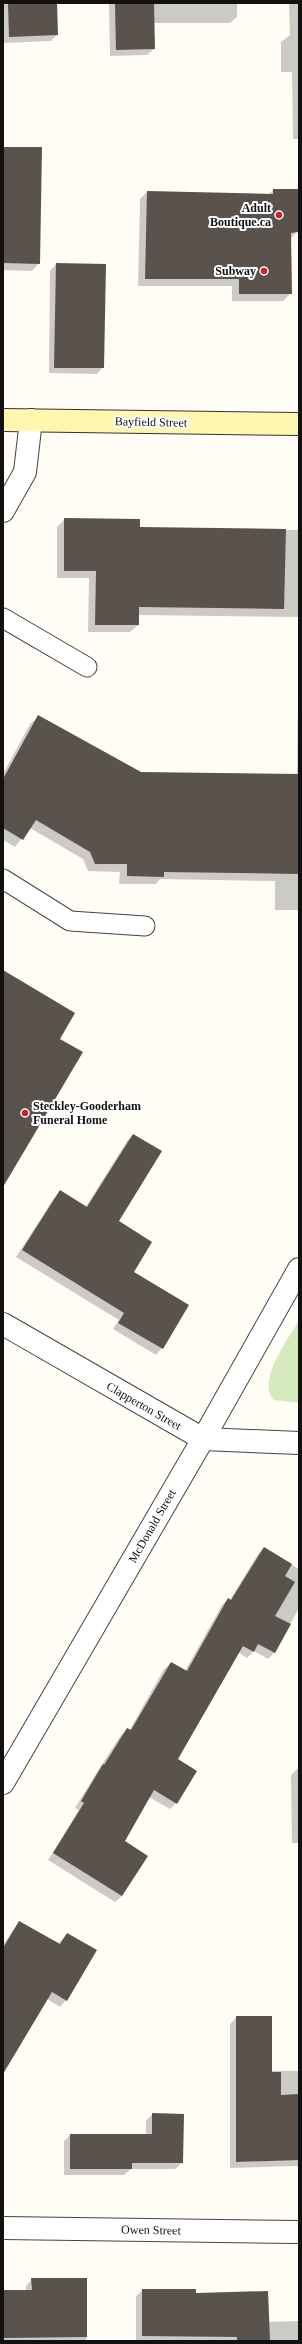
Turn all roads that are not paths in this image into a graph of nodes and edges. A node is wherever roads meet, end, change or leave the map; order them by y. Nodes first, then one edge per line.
1 (3, 420) edge
2 (31, 420) junction
3 (299, 424) edge
4 (3, 511) edge
5 (3, 618) edge
6 (86, 667) dead end
7 (3, 879) edge
8 (145, 926) dead end
9 (299, 1269) edge
10 (3, 1324) edge
11 (203, 1439) junction
12 (299, 1443) edge
13 (3, 1783) edge
14 (3, 2228) edge
15 (299, 2232) edge

1 - 2 main road, Bayfield Street
2 - 3 main road, Bayfield Street
2 - 4 street
5 - 6 lane
7 - 8 lane
9 - 11 street, McDonald Street
10 - 11 street, Clapperton Street
11 - 12 street, Clapperton Street
11 - 13 street, McDonald Street
14 - 15 street, Owen Street

